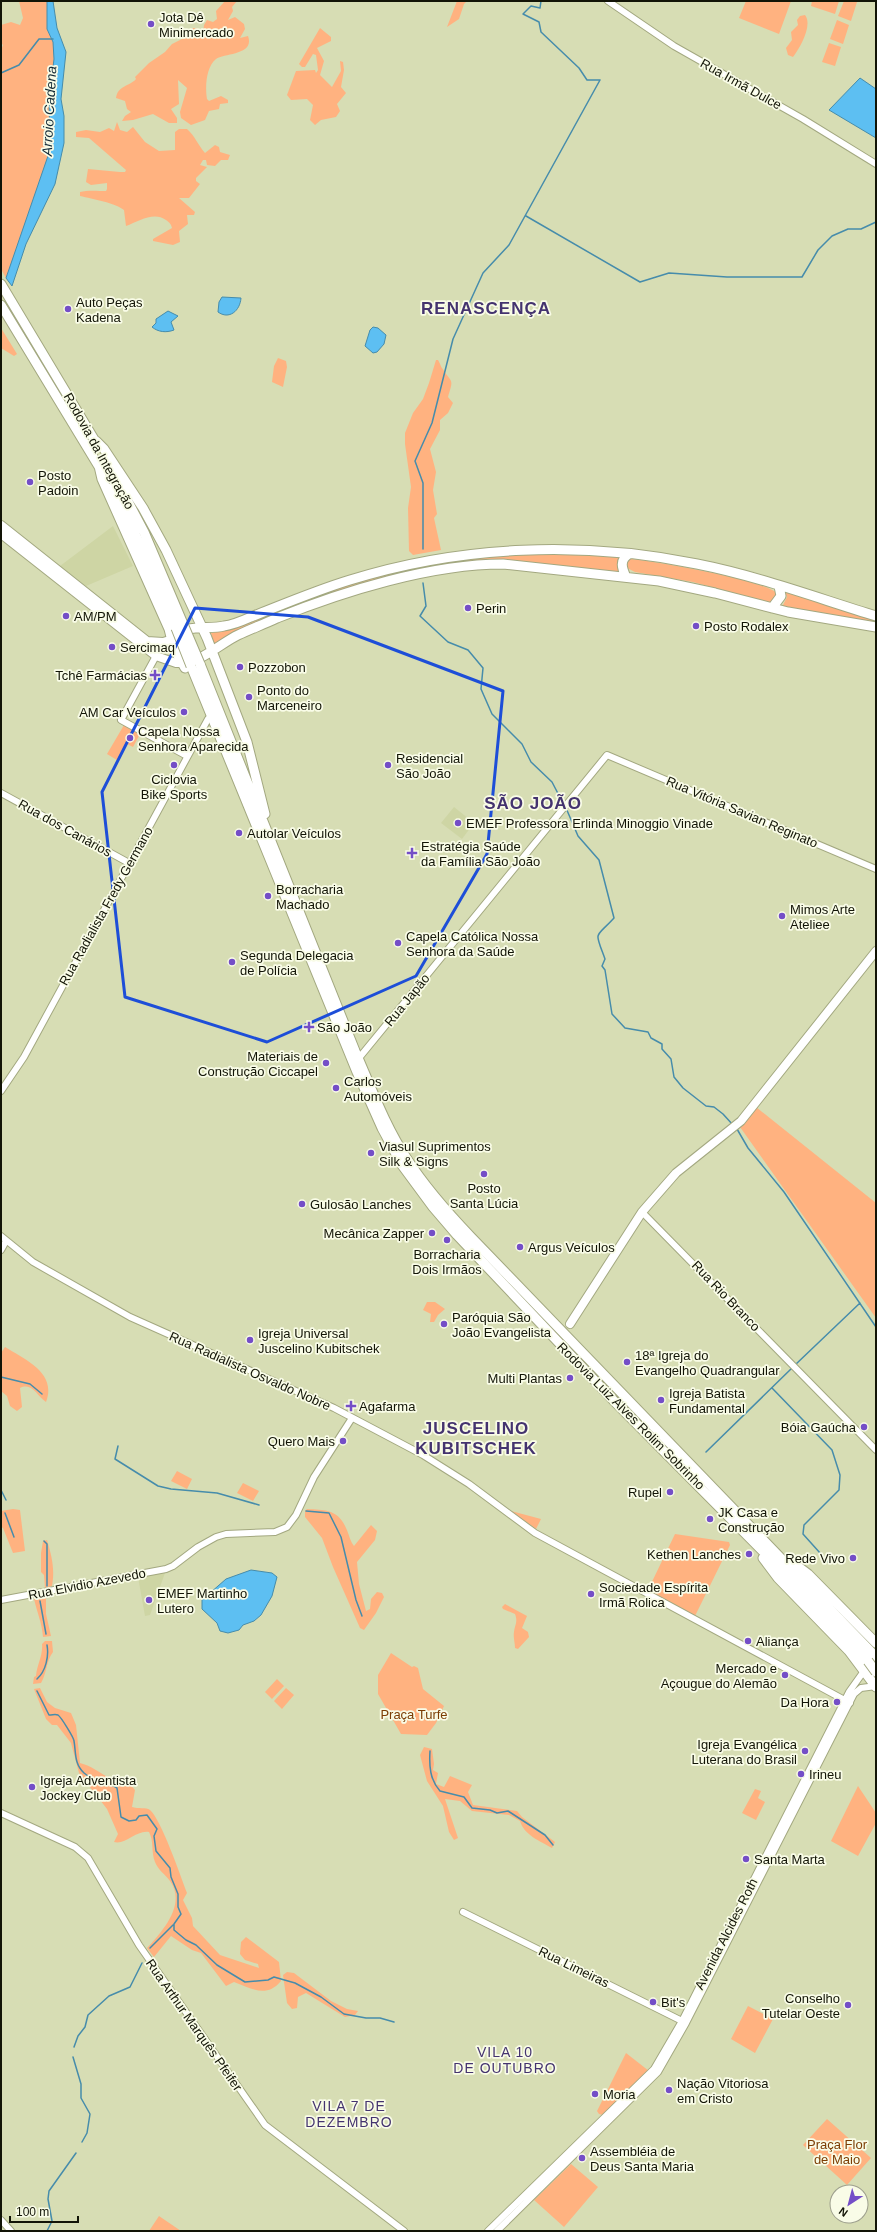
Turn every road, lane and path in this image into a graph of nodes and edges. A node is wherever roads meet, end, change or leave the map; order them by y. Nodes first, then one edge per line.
1 (608, 1) edge
2 (876, 164) edge
3 (1, 284) edge
4 (1, 305) edge
5 (96, 441) junction
6 (99, 466) junction
7 (1, 525) edge
8 (1, 534) edge
9 (629, 554) junction
10 (626, 576) junction
11 (779, 586) junction
12 (772, 608) junction
13 (876, 616) edge
14 (180, 626) junction
15 (201, 627) junction
16 (876, 627) edge
17 (173, 639) junction
18 (211, 650) junction
19 (156, 656) junction
20 (182, 663) junction
21 (196, 665) junction
22 (208, 719) junction
23 (607, 755) joint
24 (187, 756) junction
25 (1, 793) edge
26 (269, 832) junction
27 (264, 842) junction
28 (129, 863) junction
29 (876, 869) edge
30 (876, 951) edge
31 (359, 1058) junction
32 (1, 1090) edge
33 (642, 1212) junction
34 (3, 1239) edge
35 (1, 1250) edge
36 (570, 1324) dead end
37 (352, 1418) junction
38 (876, 1450) edge
39 (768, 1545) junction
40 (759, 1547) junction
41 (1, 1600) edge
42 (876, 1643) edge
43 (873, 1661) edge
44 (864, 1671) junction
45 (876, 1672) edge
46 (876, 1686) edge
47 (848, 1702) junction
48 (1, 1813) edge
49 (463, 1912) dead end
50 (684, 2022) junction
51 (656, 2071) junction
52 (1, 2220) edge
53 (11, 2231) edge
54 (404, 2231) edge
55 (488, 2231) edge
56 (497, 2231) edge

1 - 2 street, Rua Irmã Dulce
3 - 5 highway, Rodovia da Integração
4 - 6 highway, Rodovia da Integração
5 - 14 highway, Rodovia da Integração
5 - 15 highway
6 - 14 highway, Rodovia da Integração
6 - 17 highway
7 - 17 main road
8 - 19 main road
9 - 10 highway
9 - 11 highway
9 - 15 highway
10 - 12 highway
10 - 18 highway
11 - 12 highway
11 - 13 highway
12 - 16 highway
14 - 21 highway, bridge
15 - 17 highway
15 - 18 highway
17 - 20 highway
18 - 20 highway
18 - 26 highway
19 - 20 main road
19 - 24 street
20 - 22 highway
21 - 26 highway, Rodovia Luiz Alves Rolim Sobrinho
21 - 27 highway, Rodovia Luiz Alves Rolim Sobrinho
22 - 24 street, Rua Radialista Fredy Germano
22 - 27 highway
23 - 29 street, Rua Vitória Savian Reginato
23 - 31 street, Rua Japão
24 - 28 street, Rua Radialista Fredy Germano
25 - 28 street, Rua dos Canários
26 - 31 highway, Rodovia Luiz Alves Rolim Sobrinho
27 - 40 highway, Rodovia Luiz Alves Rolim Sobrinho
28 - 32 street, Rua Radialista Fredy Germano
30 - 33 main road
31 - 39 highway, Rodovia Luiz Alves Rolim Sobrinho
33 - 36 main road
33 - 38 street, Rua Rio Branco
34 - 35 street
34 - 37 street, Rua Radialista Osvaldo Nobre
37 - 41 street, Rua Elvidio Azevedo
37 - 47 street, Rua Radialista Osvaldo Nobre
39 - 42 highway
39 - 43 highway, Rodovia Luiz Alves Rolim Sobrinho
40 - 43 highway, Rodovia Luiz Alves Rolim Sobrinho
40 - 44 highway
43 - 44 street
43 - 45 highway, Rodovia Luiz Alves Rolim Sobrinho, bridge
44 - 46 highway
44 - 47 street, Avenida Alcides Roth
46 - 47 street, Avenida Alcides Roth
47 - 50 street, Avenida Alcides Roth
48 - 54 street, Rua Arthur Marquês Pfeifer
49 - 50 street, Rua Limeiras
50 - 51 street, Avenida Alcides Roth
51 - 55 street
51 - 56 street
52 - 53 street

